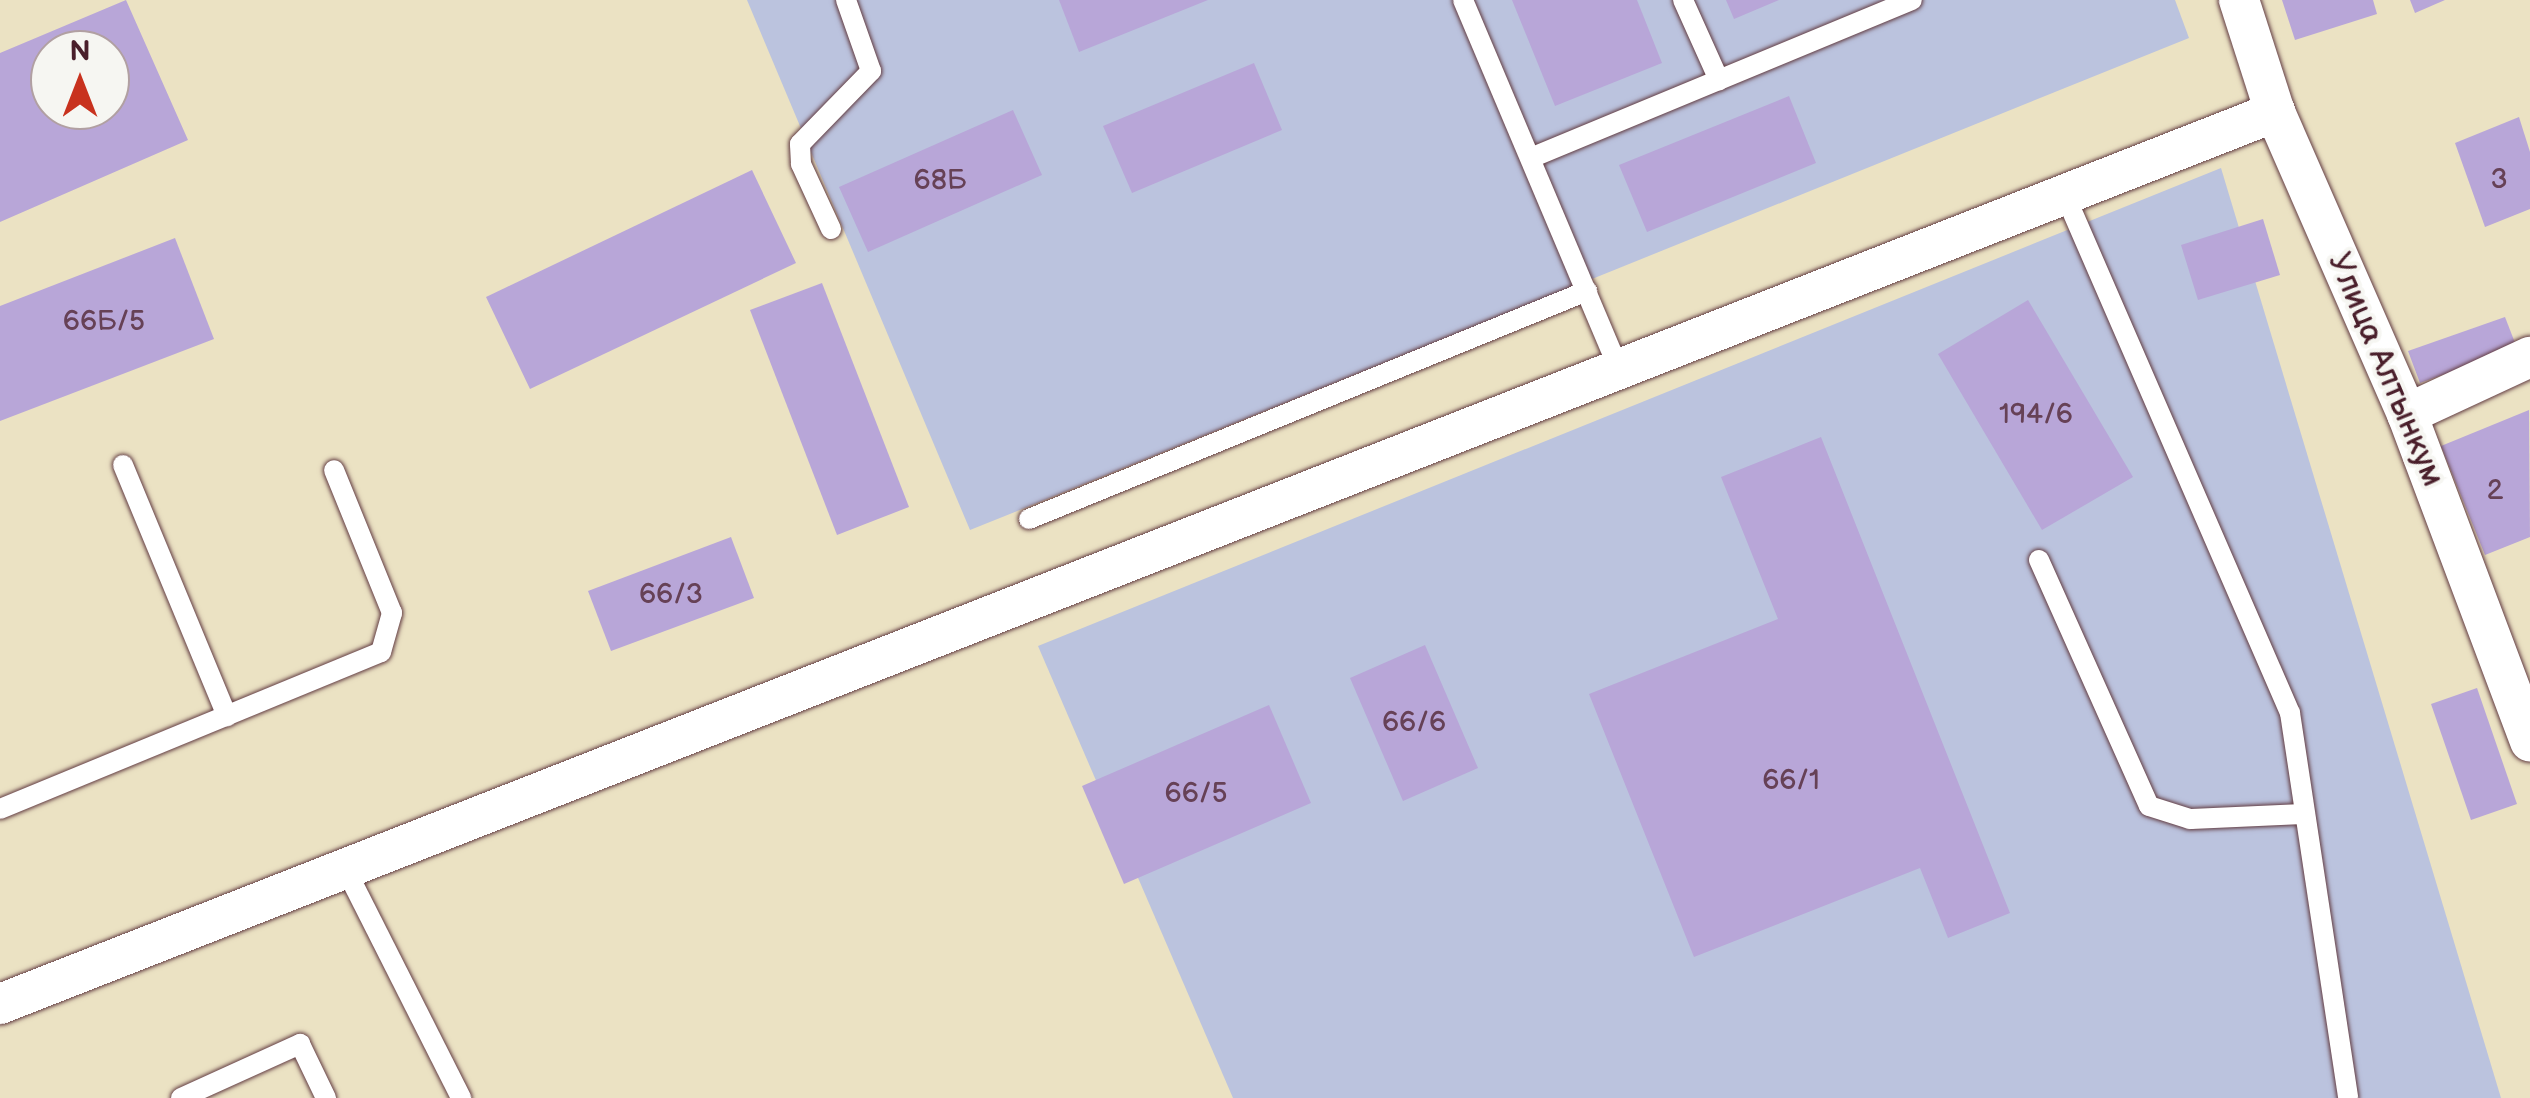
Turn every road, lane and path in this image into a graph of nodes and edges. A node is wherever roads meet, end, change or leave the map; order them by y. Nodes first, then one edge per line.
1 (846, 0) edge
2 (1464, 0) edge
3 (1684, 0) edge
4 (1912, 0) edge
5 (2239, 0) edge
6 (1718, 80) junction
7 (2275, 112) junction
8 (1532, 157) junction
9 (2065, 195) junction
10 (831, 229) dead end
11 (1587, 291) junction
12 (2530, 357) edge
13 (1619, 369) junction
14 (2406, 414) junction
15 (123, 466) dead end
16 (334, 470) dead end
17 (1029, 519) dead end
18 (2039, 560) dead end
19 (227, 716) junction
20 (2530, 742) edge
21 (0, 808) edge
22 (2304, 814) junction
23 (346, 868) junction
24 (0, 1004) edge
25 (180, 1098) edge
26 (326, 1098) edge
27 (462, 1098) edge
28 (2348, 1098) edge

1 - 10 lane
2 - 8 lane
3 - 6 lane
4 - 6 lane
5 - 7 street, Улица Алтынкум
6 - 8 lane
7 - 9 street
7 - 14 street, Улица Алтынкум
8 - 11 lane
9 - 13 street
9 - 22 lane
11 - 13 lane
11 - 17 lane
12 - 14 street
13 - 23 street
14 - 20 street, Улица Алтынкум
15 - 19 lane
16 - 19 lane
18 - 22 lane
19 - 21 lane
22 - 28 lane
23 - 24 street
23 - 27 lane
25 - 26 lane

